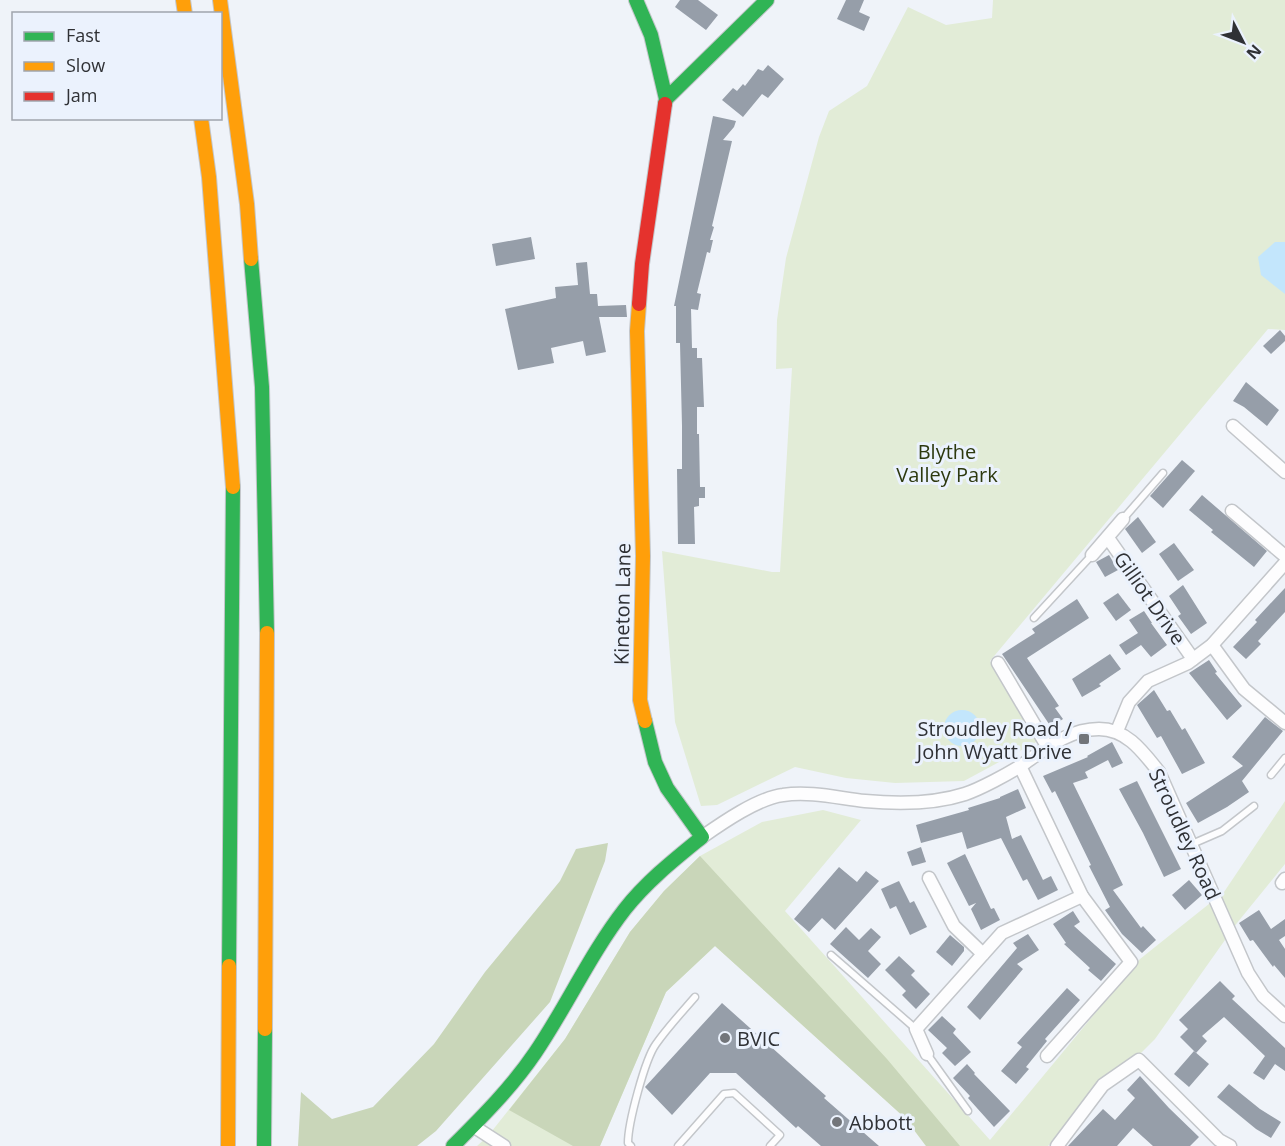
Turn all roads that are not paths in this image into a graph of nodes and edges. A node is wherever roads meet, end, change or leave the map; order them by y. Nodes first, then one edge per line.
1 (220, 0) edge
2 (636, 0) edge
3 (767, 0) edge
4 (666, 99) junction
5 (201, 120) edge
6 (1233, 426) dead end
7 (1285, 472) edge
8 (1163, 473) dead end
9 (1232, 511) dead end
10 (1123, 519) joint
11 (1108, 538) junction
12 (1092, 555) joint
13 (1285, 556) edge
14 (1285, 563) edge
15 (1034, 618) dead end
16 (1212, 645) junction
17 (1192, 659) junction
18 (998, 663) dead end
19 (1285, 723) edge
20 (1117, 731) junction
21 (1047, 746) junction
22 (1285, 758) edge
23 (1020, 766) junction
24 (1271, 775) dead end
25 (1254, 806) dead end
26 (702, 837) junction
27 (1192, 844) junction
28 (929, 879) dead end
29 (1082, 896) junction
30 (983, 954) junction
31 (831, 955) dead end
32 (695, 997) dead end
33 (1285, 1016) edge
34 (916, 1029) junction
35 (927, 1054) joint
36 (1047, 1056) dead end
37 (968, 1111) dead end
38 (473, 1126) junction
39 (1221, 1144) edge
40 (228, 1146) edge
41 (264, 1146) edge
42 (453, 1146) edge
43 (504, 1146) edge
44 (631, 1146) edge
45 (678, 1146) edge
46 (770, 1146) edge
47 (1057, 1146) edge

1 - 41 main road
2 - 4 main road
3 - 4 main road
4 - 26 main road, Kineton Lane
5 - 40 main road
6 - 7 street
8 - 10 lane
9 - 13 street
10 - 11 street, Gilliot Drive
11 - 12 street, Gilliot Drive
11 - 17 street, Gilliot Drive
12 - 15 lane
14 - 16 street
16 - 17 street
16 - 19 street
17 - 20 street
18 - 21 street
20 - 21 street
20 - 27 street, Stroudley Road
21 - 23 street
22 - 24 lane
23 - 26 street
23 - 29 street
25 - 27 lane
26 - 38 main road
27 - 33 street, Stroudley Road
28 - 30 street
29 - 30 street
29 - 36 street
30 - 34 street
31 - 34 lane
32 - 44 lane
34 - 35 street
35 - 37 lane
38 - 42 main road
38 - 43 street
39 - 47 street
45 - 46 lane

